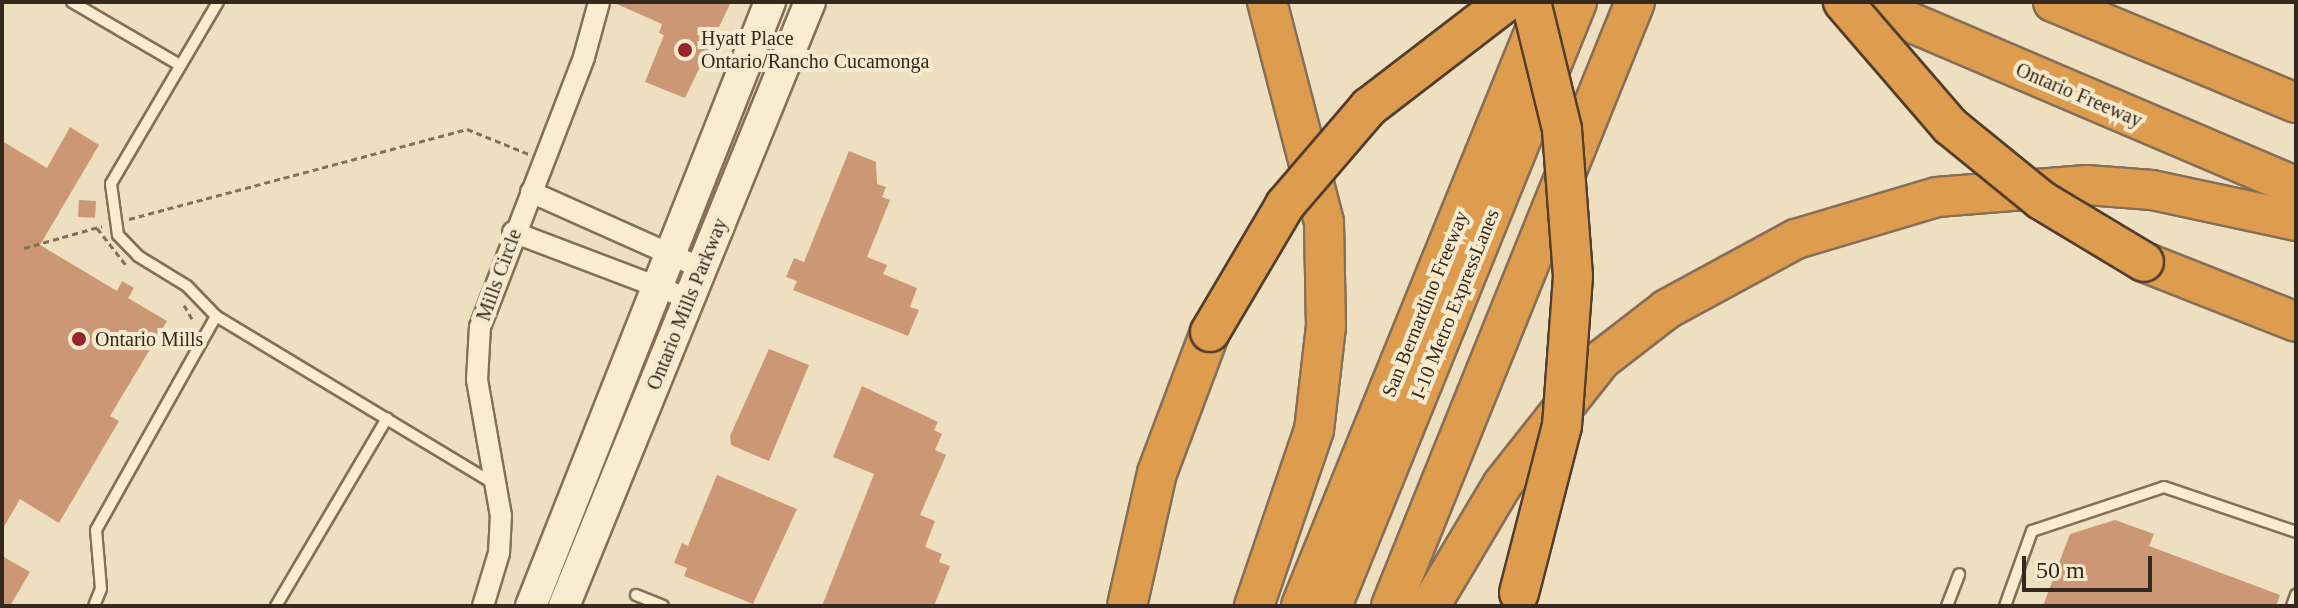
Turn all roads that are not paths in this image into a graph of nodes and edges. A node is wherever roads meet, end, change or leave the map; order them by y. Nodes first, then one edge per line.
1 (72, 2) edge
2 (218, 2) edge
3 (599, 2) edge
4 (770, 2) edge
5 (810, 2) edge
6 (1267, 2) edge
7 (1506, 2) edge
8 (1531, 2) edge
9 (1546, 2) edge
10 (1577, 2) edge
11 (1635, 2) edge
12 (1843, 2) edge
13 (1863, 2) edge
14 (2053, 2) edge
15 (180, 65) junction
16 (2296, 103) edge
17 (2296, 187) edge
18 (531, 192) junction
19 (2296, 221) edge
20 (513, 232) junction
21 (672, 254) junction
22 (701, 268) junction
23 (659, 287) junction
24 (689, 299) junction
25 (216, 316) junction
26 (2296, 322) edge
27 (387, 418) junction
28 (500, 487) junction
29 (2296, 532) edge
30 (1959, 574) dead end
31 (636, 595) dead end
32 (2296, 595) edge
33 (1516, 599) edge
34 (94, 606) edge
35 (276, 606) edge
36 (483, 606) edge
37 (531, 606) edge
38 (564, 606) edge
39 (663, 606) edge
40 (1127, 606) edge
41 (1254, 606) edge
42 (1301, 606) edge
43 (1332, 606) edge
44 (1391, 606) edge
45 (1430, 606) edge
46 (1947, 606) edge
47 (2005, 606) edge
48 (2292, 606) edge

1 - 15 lane
2 - 15 lane
3 - 18 street, Mills Circle
4 - 21 main road, Ontario Mills Parkway
5 - 22 main road, Ontario Mills Parkway
6 - 41 highway
7 - 40 highway, bridge
8 - 33 highway, bridge
9 - 42 highway, San Bernardino Freeway
10 - 43 highway, I-10 Metro ExpressLanes
11 - 44 highway
12 - 26 highway, bridge
13 - 17 highway, Ontario Freeway
14 - 16 highway
15 - 25 lane
18 - 20 street, Mills Circle
18 - 21 street
19 - 45 highway
20 - 23 street
20 - 28 street, Mills Circle
21 - 22 street
21 - 23 main road, Ontario Mills Parkway
22 - 24 main road, Ontario Mills Parkway
23 - 24 street
23 - 37 main road, Ontario Mills Parkway
24 - 38 main road, Ontario Mills Parkway
25 - 27 lane
25 - 34 lane
27 - 28 lane
27 - 35 lane
28 - 36 street, Mills Circle
29 - 47 lane
30 - 46 lane
31 - 39 lane
32 - 48 lane

